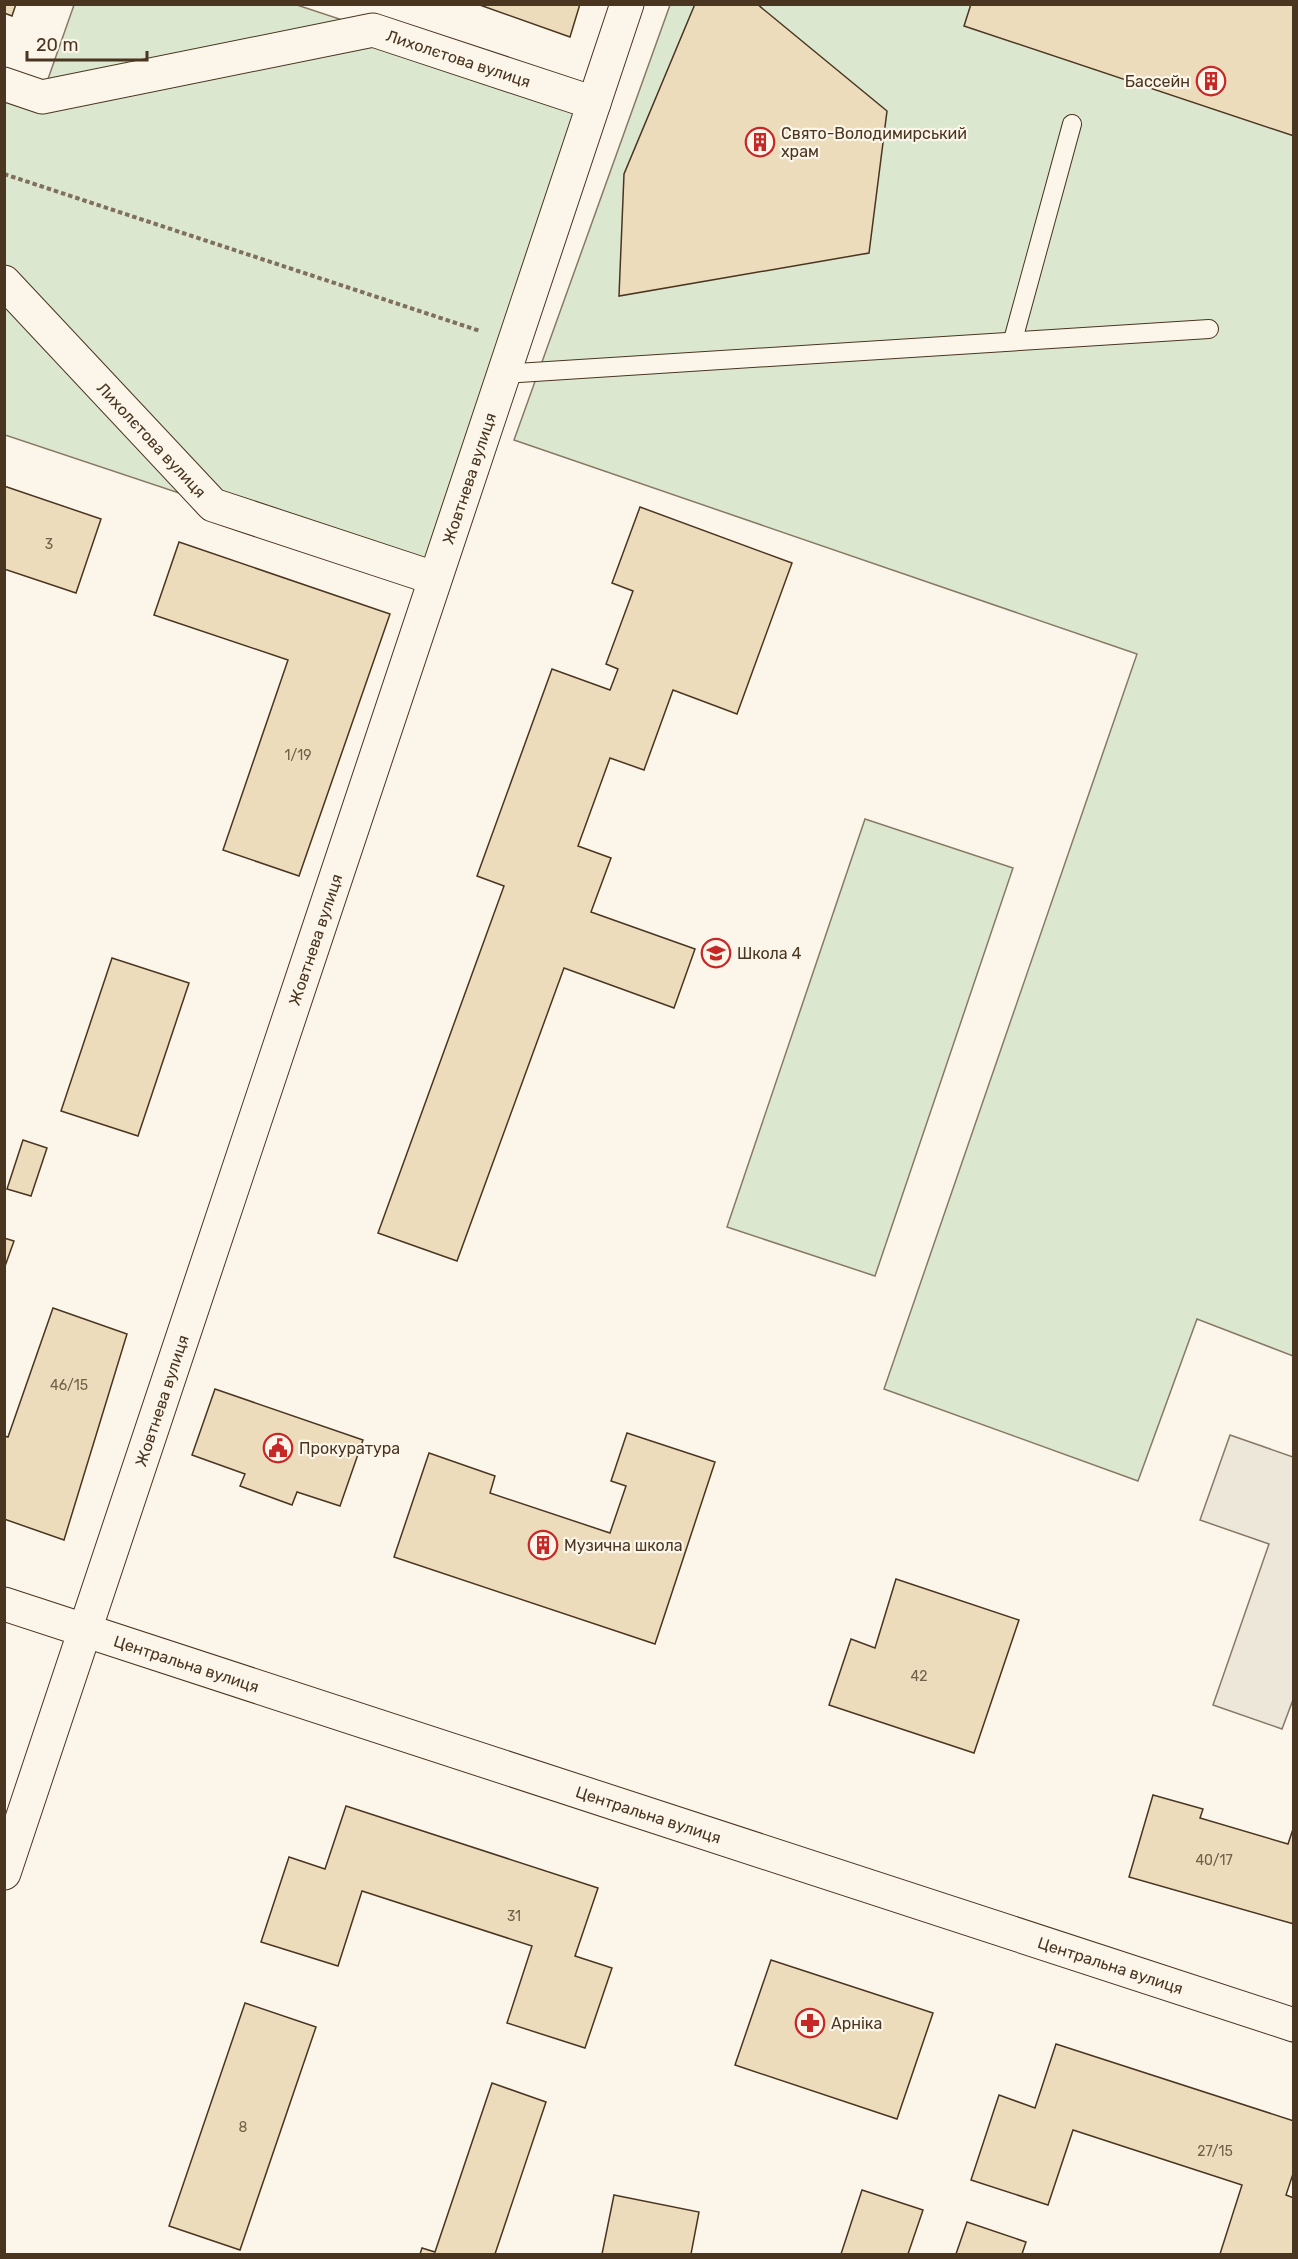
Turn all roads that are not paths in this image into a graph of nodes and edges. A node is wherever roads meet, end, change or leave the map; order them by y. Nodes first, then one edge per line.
1 (627, 4) edge
2 (4, 84) edge
3 (594, 103) junction
4 (1072, 124) dead end
5 (4, 282) edge
6 (1209, 329) dead end
7 (1013, 340) junction
8 (502, 374) junction
9 (434, 578) junction
10 (4, 1604) edge
11 (86, 1631) junction
12 (4, 1874) edge
13 (1293, 2025) edge

1 - 3 street, Жовтнева вулиця
2 - 3 street, Лихолєтова вулиця
3 - 8 street, Жовтнева вулиця
4 - 7 lane
5 - 9 street, Лихолєтова вулиця
6 - 7 lane
7 - 8 lane
8 - 9 street, Жовтнева вулиця
9 - 11 street, Жовтнева вулиця
10 - 11 street, Центральна вулиця
11 - 12 street, Жовтнева вулиця
11 - 13 street, Центральна вулиця

